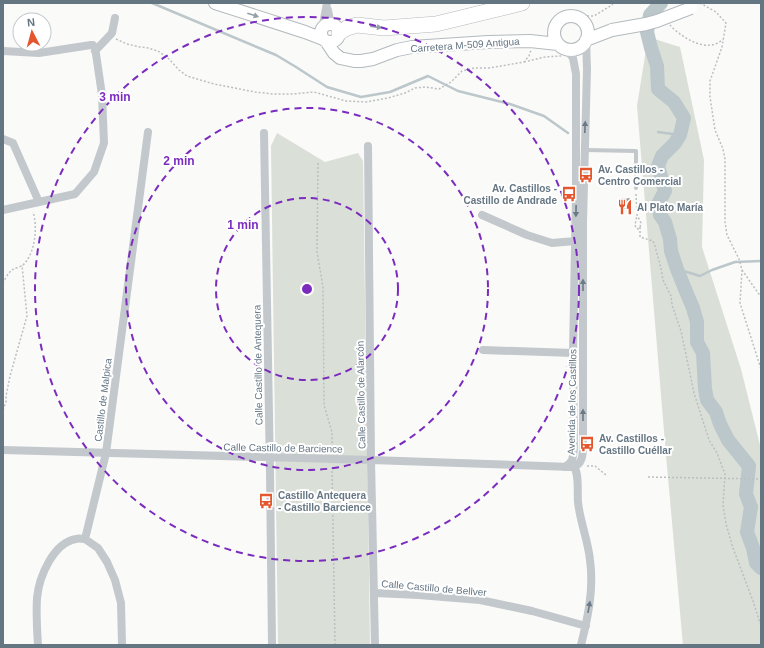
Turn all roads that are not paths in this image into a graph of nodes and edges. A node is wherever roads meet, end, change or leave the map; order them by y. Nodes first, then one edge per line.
1 (215, 3) edge
2 (522, 3) edge
3 (327, 5) edge
4 (696, 5) edge
5 (115, 18) dead end
6 (586, 25) junction
7 (612, 30) junction
8 (554, 31) junction
9 (330, 34) junction
10 (586, 40) junction
11 (530, 41) junction
12 (565, 50) junction
13 (3, 51) edge
14 (95, 51) junction
15 (148, 132) dead end
16 (264, 133) dead end
17 (3, 139) edge
18 (368, 146) dead end
19 (584, 150) junction
20 (636, 188) road end
21 (39, 202) junction
22 (3, 210) edge
23 (482, 215) dead end
24 (575, 241) junction
25 (483, 350) dead end
26 (573, 353) junction
27 (3, 450) edge
28 (106, 453) junction
29 (270, 458) junction
30 (371, 460) junction
31 (573, 465) junction
32 (563, 467) joint
33 (85, 539) junction
34 (375, 593) junction
35 (586, 626) junction
36 (38, 645) edge
37 (122, 645) edge
38 (272, 645) edge
39 (375, 645) edge
40 (581, 645) edge

1 -> 9 street
9 -> 2 highway
3 - 9 street
4 - 7 street, bridge
5 - 14 street
6 - 7 street
6 - 8 street
6 - 10 street
7 - 10 street
8 - 11 street, Carretera M-509 Antigua
8 - 12 street
9 - 11 street, Carretera M-509 Antigua
10 - 12 street
19 -> 10 street, Avenida de los Castillos
11 - 12 street, Carretera M-509 Antigua
12 -> 24 street, Avenida de los Castillos
13 - 14 street
14 - 21 street
15 - 28 street, Castillo de Malpica
16 - 29 street, Calle Castillo de Antequera
17 - 21 street
18 - 30 street, Calle Castillo de Alarcón
19 - 20 lane
31 -> 19 street, Avenida de los Castillos
21 - 22 street
23 - 24 street
24 - 26 street, Avenida de los Castillos
25 - 26 street
26 - 31 street, Avenida de los Castillos
27 - 28 street, Calle Castillo de Barcience
28 - 29 street, Calle Castillo de Barcience
28 - 33 street, Castillo de Malpica
29 - 30 street, Calle Castillo de Barcience
29 - 38 street, Calle Castillo de Antequera
30 - 32 street, Calle Castillo de Barcience
30 - 34 street, Calle Castillo de Alarcón
31 - 32 street, Avenida de los Castillos
35 -> 31 street
33 - 36 street
33 - 37 street
34 - 35 street, Calle Castillo de Bellver
34 - 39 street, Calle Castillo de Alarcón
35 - 40 street

